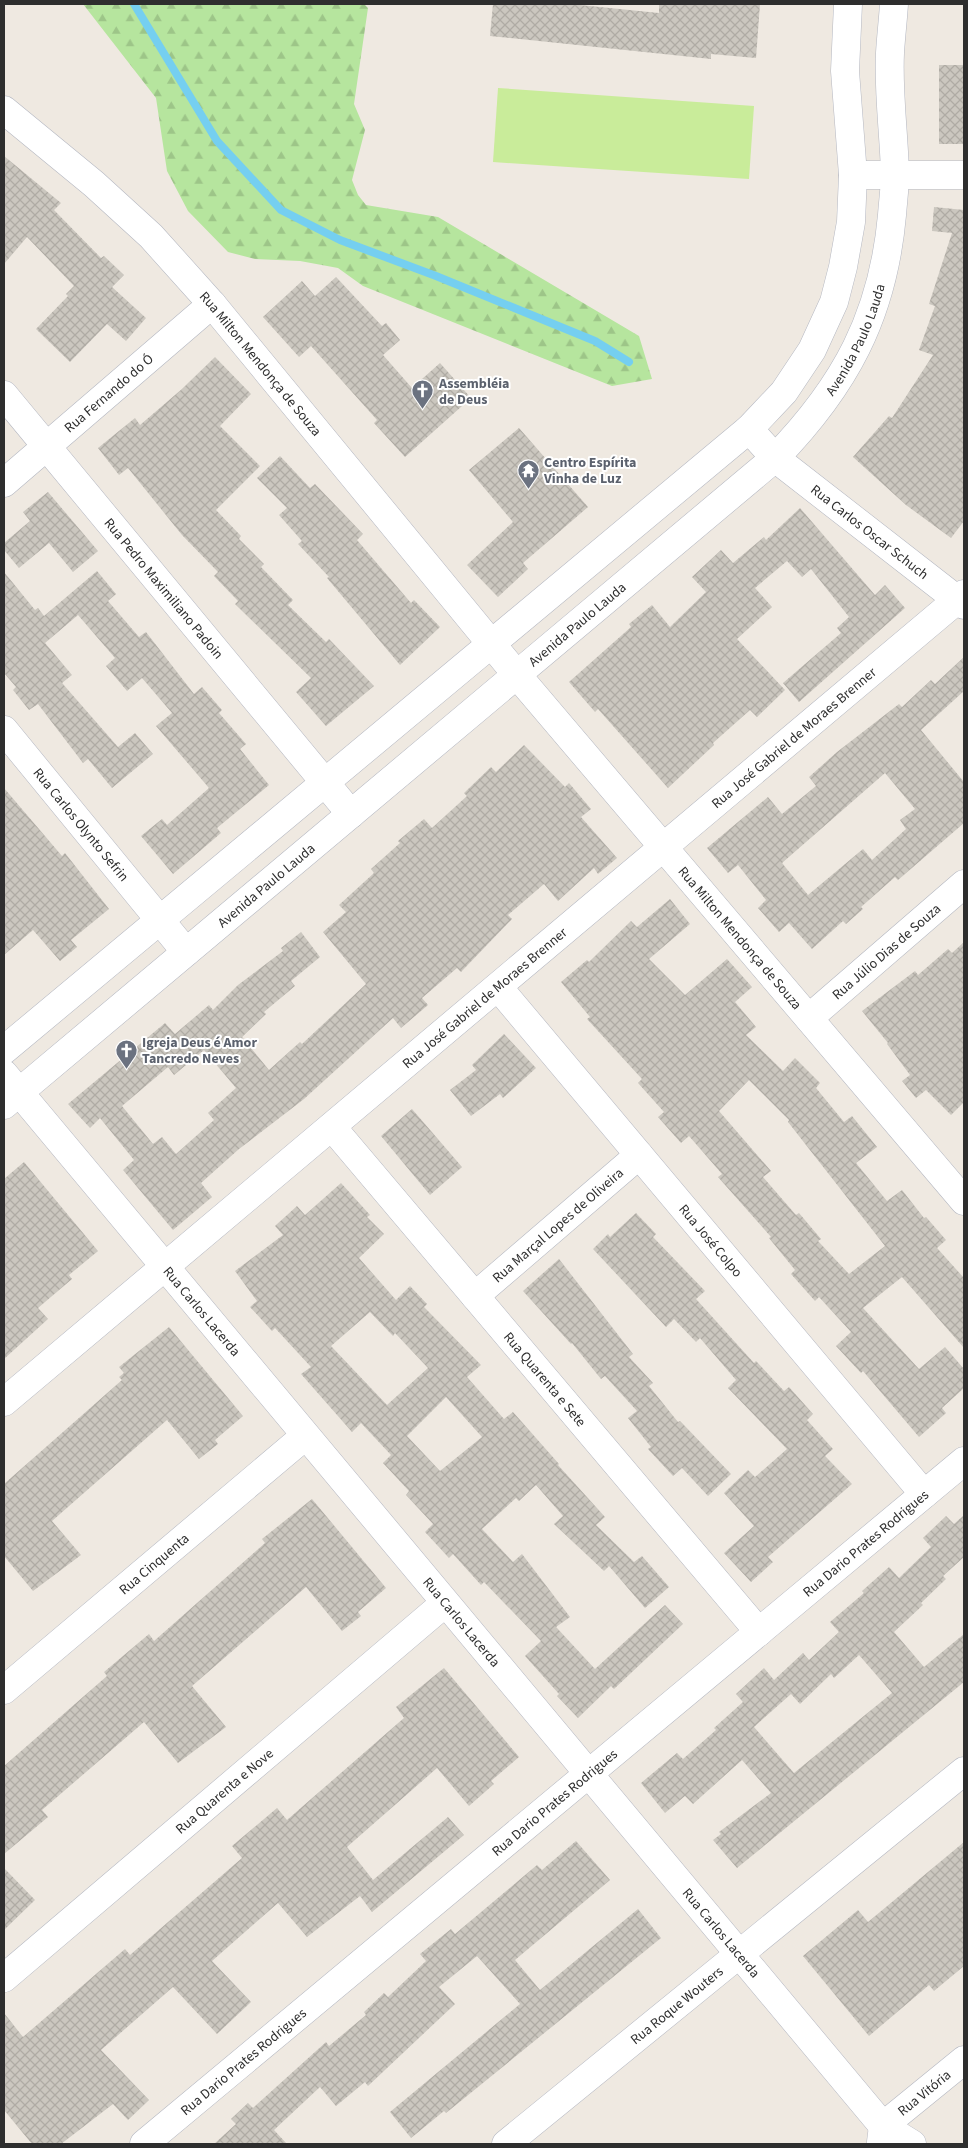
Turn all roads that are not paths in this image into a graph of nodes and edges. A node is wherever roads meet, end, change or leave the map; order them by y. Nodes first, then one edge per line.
1 (848, 4) edge
2 (894, 4) edge
3 (4, 110) edge
4 (853, 175) junction
5 (895, 175) junction
6 (964, 175) edge
7 (212, 304) junction
8 (4, 396) edge
9 (749, 429) junction
10 (47, 447) junction
11 (776, 458) junction
12 (4, 483) edge
13 (962, 600) edge
14 (491, 643) junction
15 (517, 675) junction
16 (4, 730) edge
17 (324, 782) junction
18 (351, 814) junction
19 (664, 848) junction
20 (964, 884) edge
21 (160, 919) junction
22 (186, 952) junction
23 (498, 987) junction
24 (809, 1018) junction
25 (4, 1050) edge
26 (9, 1090) edge
27 (332, 1127) junction
28 (640, 1155) junction
29 (960, 1187) edge
30 (164, 1267) junction
31 (475, 1296) junction
32 (4, 1402) edge
33 (305, 1436) junction
34 (964, 1461) edge
35 (924, 1494) junction
36 (444, 1604) junction
37 (758, 1632) junction
38 (4, 1690) edge
39 (964, 1771) edge
40 (587, 1774) junction
41 (740, 1954) junction
42 (4, 1978) edge
43 (964, 2060) edge
44 (882, 2135) edge
45 (512, 2143) edge
46 (144, 2144) edge
47 (912, 2144) edge

1 - 4 street
2 - 5 street, Avenida Paulo Lauda
3 - 7 street, Rua Milton Mendonça de Souza
4 - 5 street
4 - 9 street
5 - 6 street
5 - 11 street, Avenida Paulo Lauda
7 - 10 street, Rua Fernando do Ó
7 - 14 street, Rua Milton Mendonça de Souza
8 - 10 street, Rua Pedro Maximiliano Padoin
9 - 11 street, Rua Carlos Oscar Schuch
9 - 14 street
10 - 12 street, Rua Fernando do Ó
10 - 17 street, Rua Pedro Maximiliano Padoin
11 - 13 street, Rua Carlos Oscar Schuch
11 - 15 street, Avenida Paulo Lauda
13 - 19 street, Rua José Gabriel de Moraes Brenner
14 - 15 street, Rua Milton Mendonça de Souza
14 - 17 street
15 - 18 street, Avenida Paulo Lauda
15 - 19 street, Rua Milton Mendonça de Souza
16 - 21 street, Rua Carlos Olynto Sefrin
17 - 18 street, Rua Pedro Maximiliano Padoin
17 - 21 street
18 - 22 street, Avenida Paulo Lauda
19 - 23 street, Rua José Gabriel de Moraes Brenner
19 - 24 street, Rua Milton Mendonça de Souza
20 - 24 street, Rua Júlio Dias de Souza
21 - 22 street, Rua Carlos Olynto Sefrin
21 - 25 street
22 - 26 street, Avenida Paulo Lauda
23 - 27 street, Rua José Gabriel de Moraes Brenner
23 - 28 street, Rua José Colpo
24 - 29 street, Rua Milton Mendonça de Souza
26 - 30 street, Rua Carlos Lacerda
27 - 30 street, Rua José Gabriel de Moraes Brenner
27 - 31 street, Rua Quarenta e Sete
28 - 31 street, Rua Marçal Lopes de Oliveira
28 - 35 street, Rua José Colpo
30 - 32 street, Rua José Gabriel de Moraes Brenner
30 - 33 street, Rua Carlos Lacerda
31 - 37 street, Rua Quarenta e Sete
33 - 36 street, Rua Carlos Lacerda
33 - 38 street, Rua Cinquenta
34 - 35 street, Rua Dario Prates Rodrigues
35 - 37 street, Rua Dario Prates Rodrigues
36 - 40 street, Rua Carlos Lacerda
36 - 42 street, Rua Quarenta e Nove
37 - 40 street, Rua Dario Prates Rodrigues
39 - 41 street, Rua Roque Wouters
40 - 41 street, Rua Carlos Lacerda
40 - 46 street, Rua Dario Prates Rodrigues
41 - 44 street, Rua Carlos Lacerda
41 - 45 street, Rua Roque Wouters
43 - 44 street, Rua Vitória
44 - 47 street, Rua Carlos Lacerda

